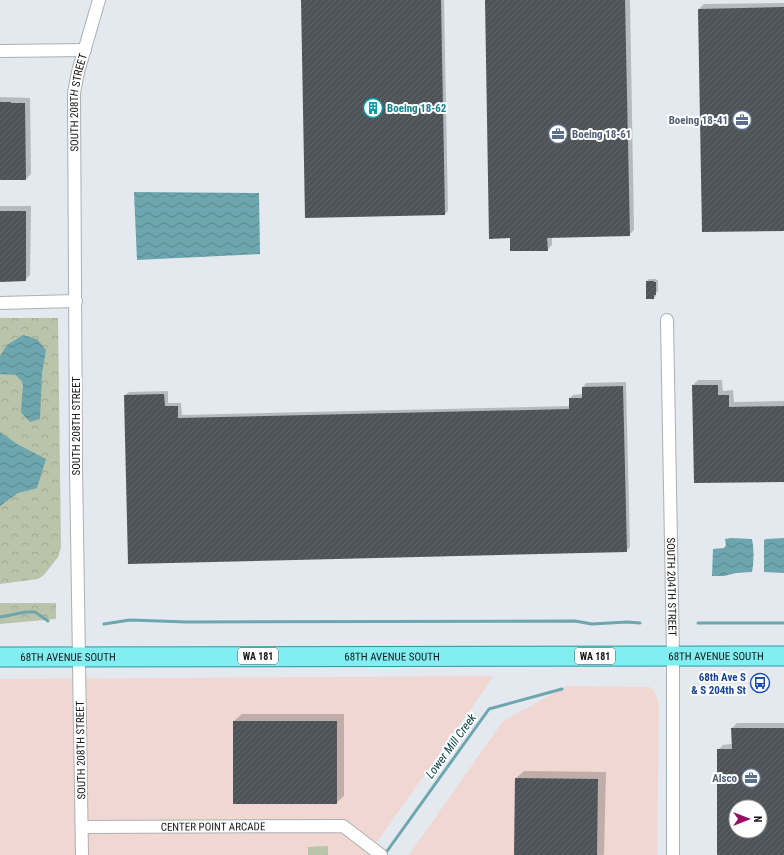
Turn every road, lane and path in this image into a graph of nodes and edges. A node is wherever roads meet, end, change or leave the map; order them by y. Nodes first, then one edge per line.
1 (99, 0) edge
2 (85, 50) junction
3 (0, 51) edge
4 (76, 301) junction
5 (0, 303) edge
6 (667, 320) dead end
7 (673, 656) junction
8 (784, 656) edge
9 (0, 657) edge
10 (80, 657) junction
11 (82, 827) junction
12 (82, 855) edge
13 (380, 855) edge
14 (673, 855) edge

1 - 2 street, SOUTH 208TH STREET
2 - 3 street
2 - 4 street, SOUTH 208TH STREET
4 - 5 street
4 - 10 street, SOUTH 208TH STREET
6 - 7 street, SOUTH 204TH STREET
7 - 8 main road, 68TH AVENUE SOUTH / WA 181
7 - 10 main road, 68TH AVENUE SOUTH / WA 181
7 - 14 street, SOUTH 204TH STREET
9 - 10 main road, 68TH AVENUE SOUTH / WA 181
10 - 11 street, SOUTH 208TH STREET
11 - 12 street, SOUTH 208TH STREET
11 - 13 street, CENTER POINT ARCADE

